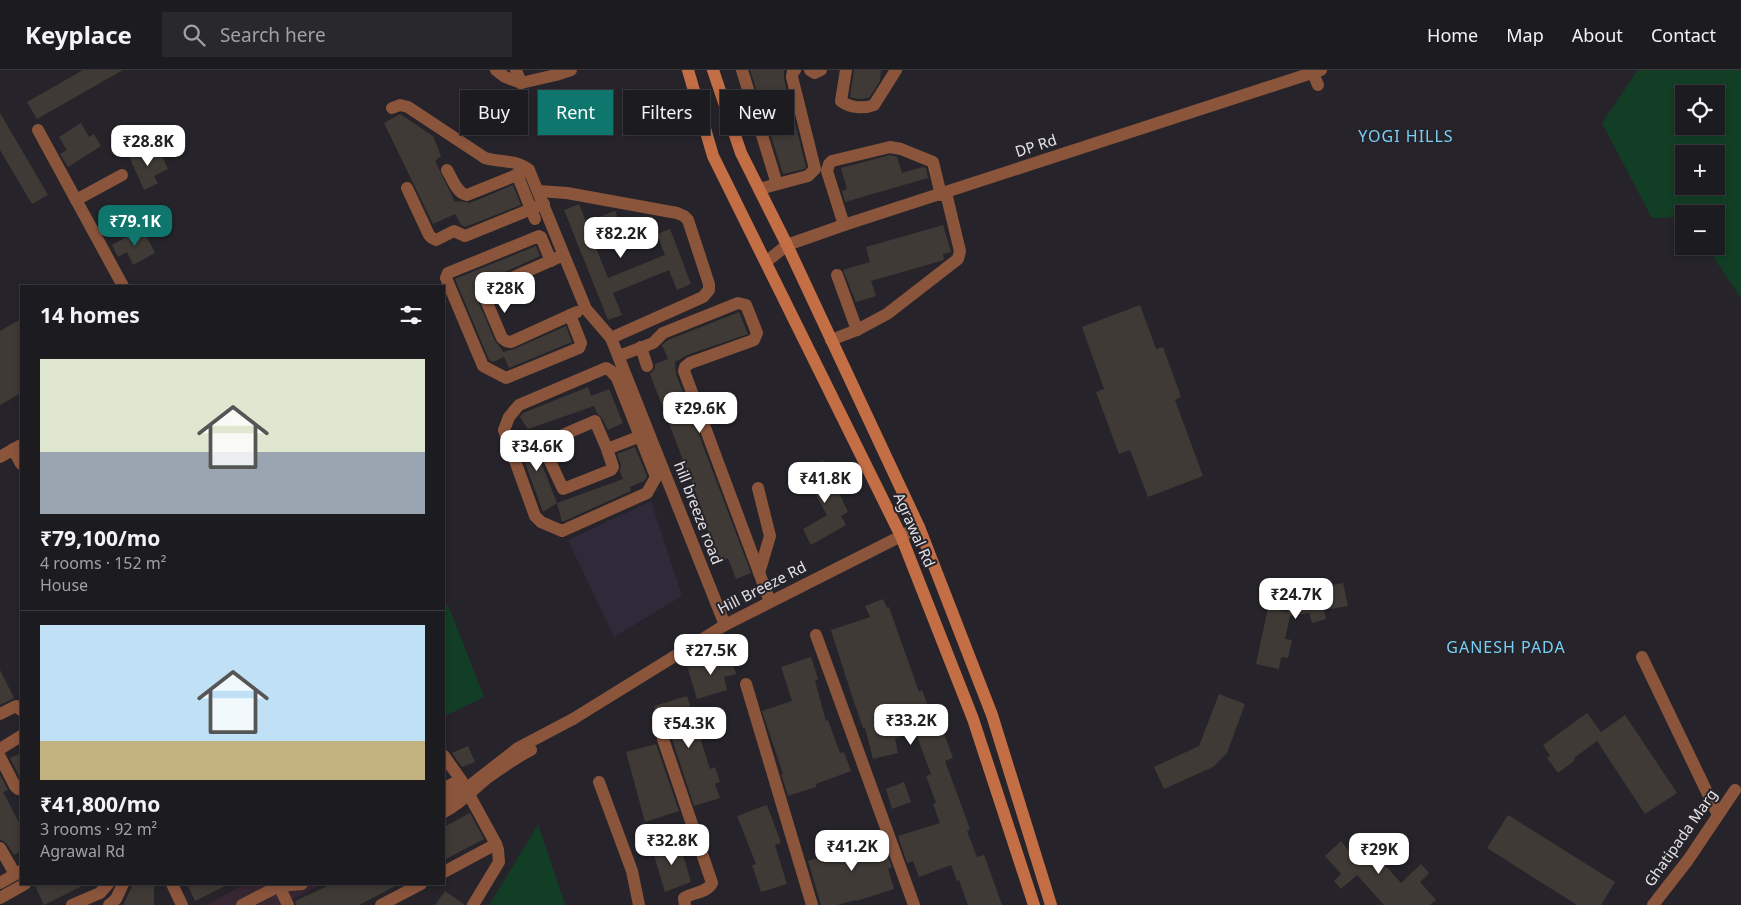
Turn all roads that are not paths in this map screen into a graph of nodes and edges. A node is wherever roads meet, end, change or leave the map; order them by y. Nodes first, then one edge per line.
1 (496, 70) edge
2 (516, 70) edge
3 (571, 70) edge
4 (688, 70) edge
5 (713, 70) edge
6 (742, 70) edge
7 (795, 70) edge
8 (810, 70) edge
9 (821, 70) edge
10 (846, 70) edge
11 (896, 70) edge
12 (1317, 76) edge
13 (521, 83) junction
14 (392, 108) dead end
15 (38, 130) dead end
16 (447, 170) dead end
17 (523, 172) junction
18 (122, 175) dead end
19 (777, 184) junction
20 (407, 188) dead end
21 (759, 189) junction
22 (538, 191) junction
23 (944, 194) junction
24 (76, 200) junction
25 (544, 204) junction
26 (533, 214) junction
27 (844, 226) junction
28 (787, 245) junction
29 (564, 255) junction
30 (551, 261) junction
31 (766, 262) junction
32 (837, 275) dead end
33 (122, 285) edge
34 (586, 309) junction
35 (570, 315) junction
36 (857, 330) junction
37 (611, 338) junction
38 (831, 340) junction
39 (641, 348) junction
40 (619, 356) junction
41 (647, 366) dead end
42 (644, 434) junction
43 (17, 447) edge
44 (607, 449) junction
45 (0, 457) edge
46 (20, 460) edge
47 (758, 488) dead end
48 (919, 526) junction
49 (901, 536) junction
50 (759, 573) junction
51 (770, 602) junction
52 (725, 625) junction
53 (816, 635) dead end
54 (1642, 658) dead end
55 (746, 684) dead end
56 (20, 709) edge
57 (0, 714) edge
58 (20, 737) edge
59 (664, 739) dead end
60 (0, 749) edge
61 (530, 750) dead end
62 (0, 757) edge
63 (445, 758) edge
64 (600, 782) dead end
65 (20, 788) edge
66 (445, 788) edge
67 (464, 789) junction
68 (1735, 790) dead end
69 (445, 799) edge
70 (445, 811) edge
71 (1718, 815) junction
72 (496, 844) junction
73 (0, 848) edge
74 (445, 871) edge
75 (18, 873) edge
76 (0, 883) edge
77 (23, 885) edge
78 (107, 885) edge
79 (123, 885) edge
80 (172, 885) edge
81 (295, 885) edge
82 (419, 885) edge
83 (273, 888) edge
84 (0, 898) edge
85 (72, 905) edge
86 (109, 905) edge
87 (182, 905) edge
88 (242, 905) edge
89 (280, 905) edge
90 (288, 905) edge
91 (381, 905) edge
92 (473, 905) edge
93 (639, 905) edge
94 (685, 905) edge
95 (812, 905) edge
96 (914, 905) edge
97 (1034, 905) edge
98 (1051, 905) edge
99 (1653, 905) edge

1 - 13 street
2 - 13 street
3 - 13 street
4 - 31 street, Agrawal Rd
5 - 21 street, Agrawal Rd
6 - 19 street
7 - 19 street
8 - 9 street
10 - 11 street
12 - 23 street, DP Rd
14 - 17 street
15 - 24 street
16 - 17 street
17 - 22 street, hill breeze road
17 - 26 street
18 - 24 street
19 - 21 street
20 - 26 street
21 - 28 street, Agrawal Rd
22 - 25 street, hill breeze road
22 - 37 street
23 - 27 street, DP Rd
23 - 27 street
23 - 36 street
24 - 33 street
25 - 26 street
25 - 29 street, hill breeze road
27 - 28 street, DP Rd
28 - 31 street, DP Rd
28 - 38 street, Agrawal Rd
29 - 30 street
29 - 34 street, hill breeze road
30 - 35 street
30 - 35 street
31 - 49 street, Agrawal Rd
32 - 36 street
34 - 35 street
34 - 37 street, hill breeze road
36 - 38 street
37 - 40 street, hill breeze road
38 - 48 street, Agrawal Rd
39 - 40 street
39 - 41 street
39 - 50 street
40 - 42 street, hill breeze road
42 - 42 street
42 - 44 street
42 - 52 street, hill breeze road
43 - 45 street
43 - 46 street
44 - 44 street
47 - 50 street
48 - 49 street, Hill Breeze Rd
48 - 98 street, Agrawal Rd
49 - 51 street, Hill Breeze Rd
49 - 97 street, Agrawal Rd
50 - 51 street
51 - 52 street, Hill Breeze Rd
52 - 67 street, Hill Breeze Rd, bridge
53 - 96 street
54 - 71 street
55 - 95 street
56 - 57 street
58 - 60 street
59 - 94 street
61 - 67 street
62 - 65 street
63 - 67 street
64 - 93 street
66 - 67 street
67 - 69 street
67 - 70 street
67 - 72 street
68 - 71 street, Ghatipada Marg
71 - 99 street, Ghatipada Marg
72 - 74 street
72 - 92 street
73 - 75 street
75 - 76 street
77 - 84 street
78 - 85 street
79 - 86 street
80 - 87 street
81 - 83 street
82 - 91 street
83 - 88 street
83 - 89 street
83 - 90 street

